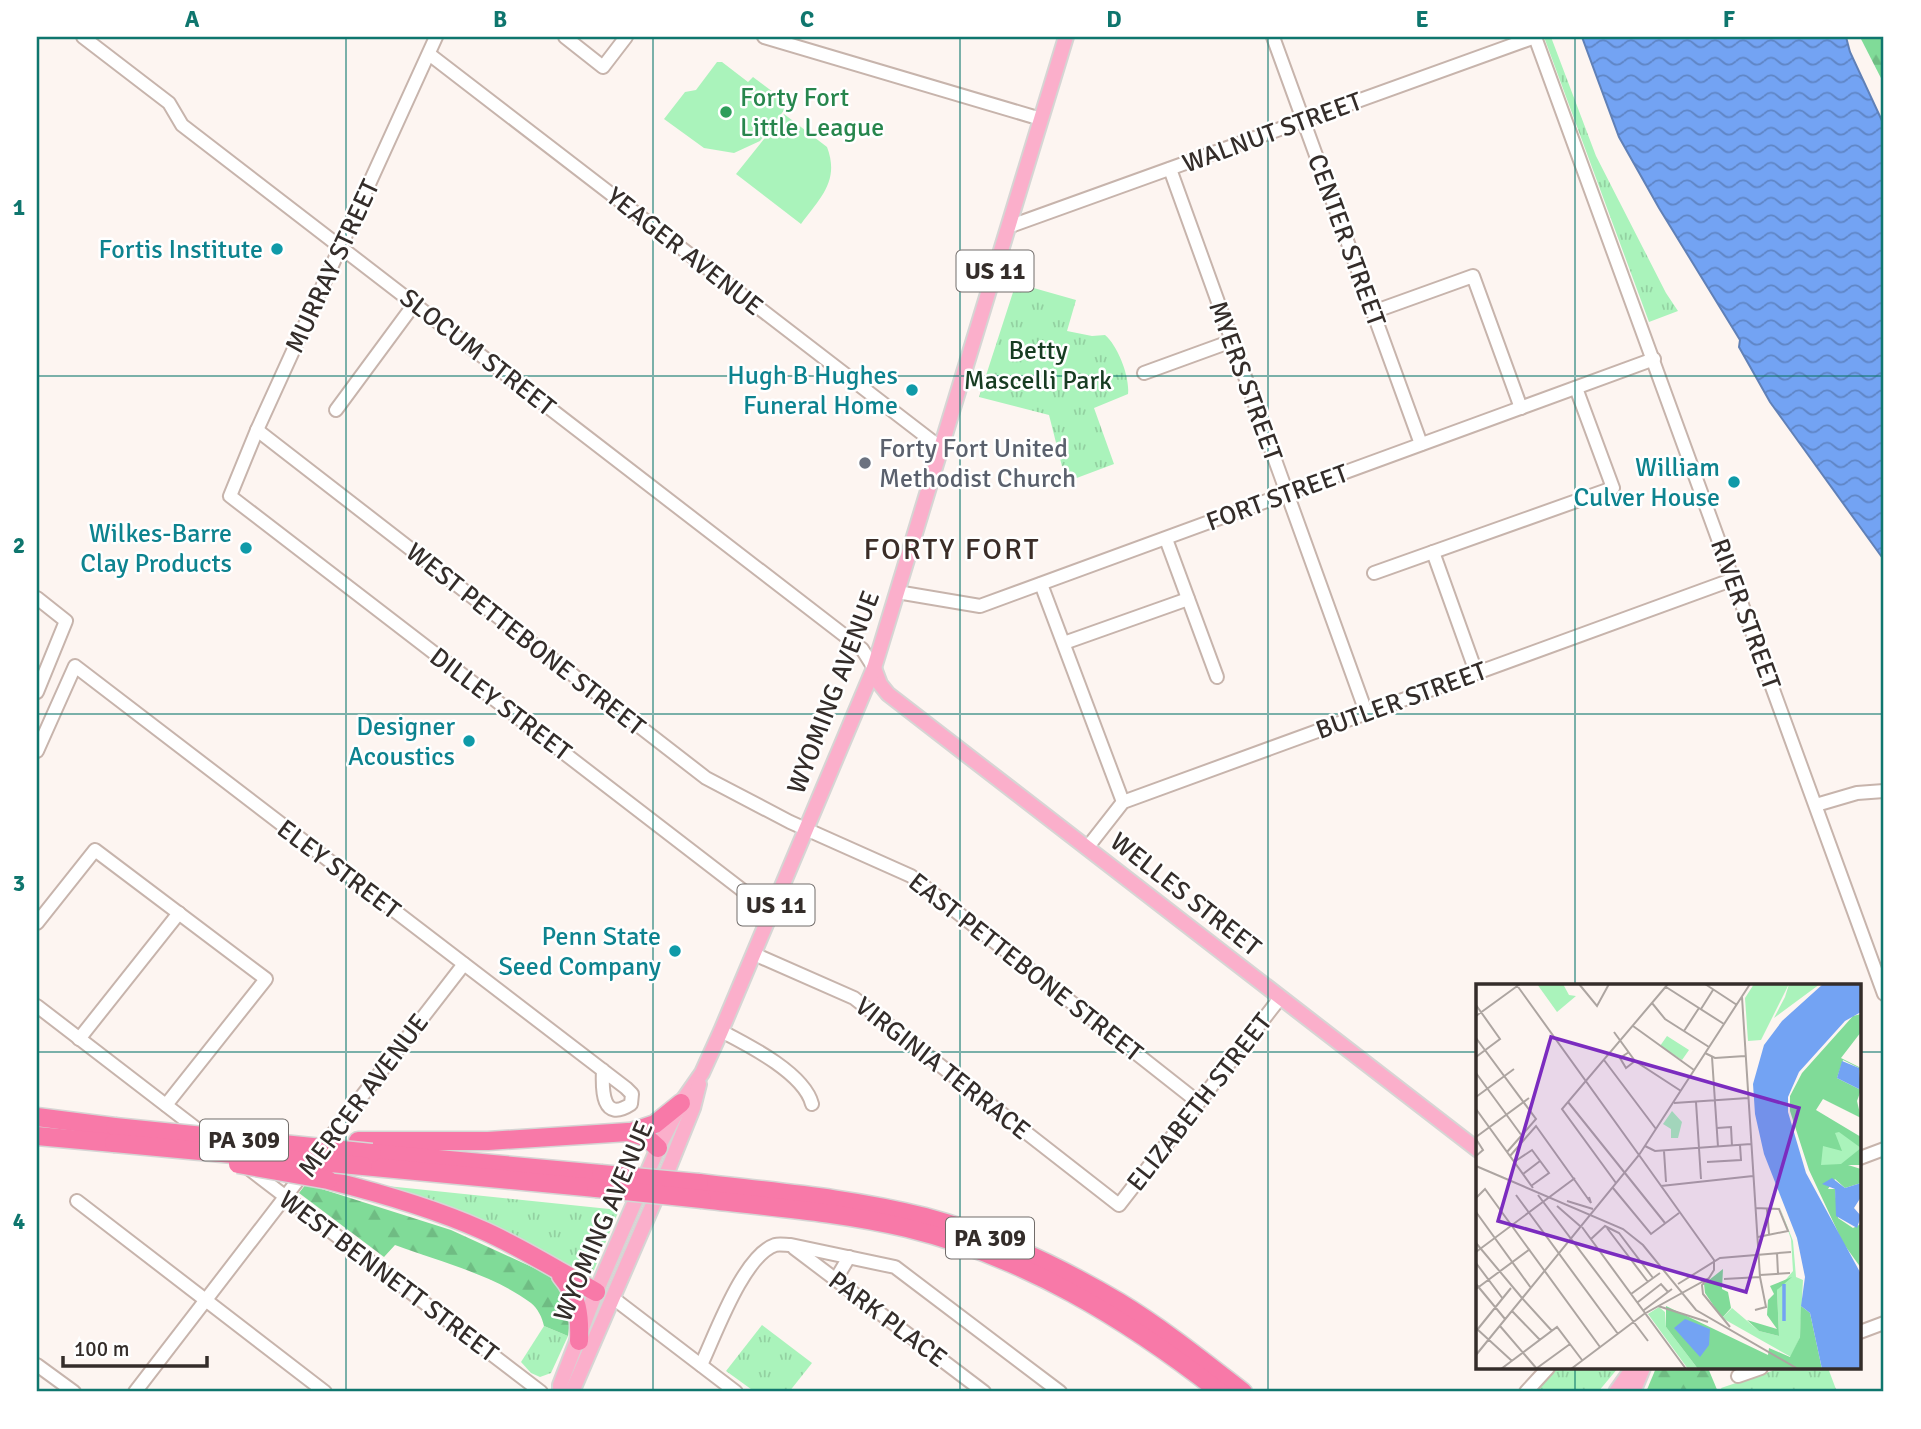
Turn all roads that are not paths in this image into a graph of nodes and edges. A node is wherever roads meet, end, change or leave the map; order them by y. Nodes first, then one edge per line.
1 (83, 37) edge
2 (436, 37) edge
3 (565, 37) edge
4 (626, 37) edge
5 (764, 37) edge
6 (1066, 37) edge
7 (1273, 37) edge
8 (1535, 37) edge
9 (429, 54) junction
10 (1041, 120) junction
11 (1304, 121) junction
12 (1170, 169) junction
13 (1008, 227) junction
14 (340, 247) junction
15 (415, 303) junction
16 (1373, 312) junction
17 (1232, 341) junction
18 (1654, 359) junction
19 (1144, 373) dead end
20 (1576, 388) junction
21 (1521, 408) junction
22 (336, 410) dead end
23 (257, 430) junction
24 (1421, 444) junction
25 (941, 448) junction
26 (1287, 493) junction
27 (230, 496) joint
28 (1166, 539) junction
29 (1433, 552) junction
30 (1374, 573) dead end
31 (1734, 579) junction
32 (1041, 584) junction
33 (897, 592) junction
34 (37, 598) edge
35 (1188, 599) junction
36 (1063, 643) junction
37 (874, 668) junction
38 (1476, 672) junction
39 (1217, 677) dead end
40 (37, 692) edge
41 (1366, 712) junction
42 (37, 751) edge
43 (1884, 791) edge
44 (1123, 802) junction
45 (1816, 805) junction
46 (807, 829) junction
47 (1087, 848) junction
48 (179, 913) junction
49 (772, 913) junction
50 (37, 923) edge
51 (754, 954) junction
52 (464, 964) junction
53 (1884, 994) edge
54 (1280, 998) junction
55 (37, 1006) edge
56 (721, 1031) junction
57 (79, 1039) junction
58 (603, 1070) dead end
59 (702, 1073) junction
60 (1198, 1102) junction
61 (681, 1104) junction
62 (812, 1104) dead end
63 (166, 1105) junction
64 (37, 1117) edge
65 (628, 1132) junction
66 (115, 1135) junction
67 (37, 1136) edge
68 (658, 1148) junction
69 (1476, 1148) edge
70 (1884, 1149) edge
71 (364, 1153) junction
72 (1862, 1157) edge
73 (670, 1165) junction
74 (700, 1191) junction
75 (285, 1196) junction
76 (77, 1201) dead end
77 (1119, 1205) joint
78 (791, 1245) junction
79 (849, 1256) junction
80 (557, 1270) junction
81 (836, 1279) junction
82 (604, 1295) junction
83 (205, 1300) junction
84 (1884, 1323) edge
85 (1862, 1331) edge
86 (579, 1340) junction
87 (37, 1365) edge
88 (701, 1365) junction
89 (1546, 1370) edge
90 (1632, 1370) edge
91 (1642, 1370) edge
92 (1755, 1370) edge
93 (1738, 1376) dead end
94 (74, 1392) edge
95 (135, 1392) edge
96 (325, 1392) edge
97 (541, 1392) edge
98 (560, 1392) edge
99 (572, 1392) edge
100 (736, 1392) edge
101 (984, 1392) edge
102 (1060, 1392) edge
103 (1220, 1392) edge
104 (1243, 1392) edge
105 (1526, 1392) edge
106 (1616, 1392) edge
107 (1633, 1392) edge

1 - 14 street, SLOCUM STREET
2 - 9 street, MURRAY STREET
3 - 4 street
5 - 10 street
6 - 10 main road, WYOMING AVENUE / US 11
7 - 11 street, CENTER STREET
8 - 11 street, WALNUT STREET
8 - 18 street, RIVER STREET
9 - 14 street, MURRAY STREET
9 - 25 street, YEAGER AVENUE
10 - 13 main road, WYOMING AVENUE / US 11
11 - 12 street, WALNUT STREET
11 - 16 street, CENTER STREET
12 - 13 street, WALNUT STREET
12 - 17 street, MYERS STREET
13 - 25 main road, WYOMING AVENUE / US 11
14 - 15 street, SLOCUM STREET
14 - 23 street, MURRAY STREET
15 - 22 street
15 - 37 street, SLOCUM STREET
16 - 21 street
16 - 24 street, CENTER STREET
17 - 19 street
17 - 26 street, MYERS STREET
18 - 20 street, FORT STREET
18 - 31 street, RIVER STREET
20 - 21 street, FORT STREET
20 - 29 street
21 - 24 street, FORT STREET
23 - 27 street, MURRAY STREET
23 - 46 street, WEST PETTEBONE STREET
24 - 26 street, FORT STREET
25 - 33 main road, WYOMING AVENUE / US 11
26 - 28 street, FORT STREET
26 - 41 street, MYERS STREET
27 - 49 street, DILLEY STREET
28 - 32 street, FORT STREET
28 - 35 street
29 - 30 street
29 - 38 street
31 - 38 street, BUTLER STREET
31 - 45 street, RIVER STREET
32 - 33 street, FORT STREET
32 - 36 street
33 - 37 main road, WYOMING AVENUE / US 11
34 - 40 street
35 - 36 street
35 - 39 street
36 - 44 street
37 - 46 main road, WYOMING AVENUE / US 11
37 - 47 main road, WELLES STREET
38 - 41 street, BUTLER STREET
41 - 44 street, BUTLER STREET
42 - 52 street, ELEY STREET
43 - 45 street
44 - 47 street
45 - 53 street, RIVER STREET
46 - 49 main road, WYOMING AVENUE / US 11
46 - 60 street, EAST PETTEBONE STREET
47 - 54 main road, WELLES STREET
48 - 50 street
48 - 57 street
48 - 63 street
49 - 51 main road, WYOMING AVENUE / US 11
51 - 56 main road, WYOMING AVENUE / US 11
51 - 77 street, VIRGINIA TERRACE
52 - 58 street, ELEY STREET
52 - 75 street, MERCER AVENUE
54 - 60 street, ELIZABETH STREET
54 - 69 main road, WELLES STREET
55 - 57 street, WEST BENNETT STREET
56 - 59 main road, WYOMING AVENUE / US 11
56 - 62 street
57 - 63 street, WEST BENNETT STREET
59 - 61 main road, WYOMING AVENUE / US 11
59 - 73 main road, WYOMING AVENUE / US 11
60 - 77 street, ELIZABETH STREET
61 - 65 highway
61 - 68 main road, WYOMING AVENUE / US 11
63 - 75 street, WEST BENNETT STREET
64 - 66 highway, PA 309
65 - 68 highway
65 - 71 highway
66 - 67 highway, PA 309
66 - 71 highway, PA 309, bridge
66 - 71 highway, bridge
66 - 80 highway, bridge
68 - 73 main road
68 - 82 main road, WYOMING AVENUE / US 11
70 - 72 street
71 - 74 highway, PA 309, bridge
73 - 82 main road, WYOMING AVENUE / US 11
74 - 103 highway, PA 309
74 - 104 highway, PA 309
75 - 83 street, MERCER AVENUE
75 - 97 street, WEST BENNETT STREET
76 - 83 street
78 - 79 street
78 - 81 street, PARK PLACE
78 - 88 street
79 - 81 street
79 - 102 street
80 - 82 highway
80 - 86 highway
81 - 101 street, PARK PLACE
82 - 86 main road, WYOMING AVENUE / US 11
82 - 88 street
82 - 99 main road, WYOMING AVENUE / US 11
83 - 95 street, MERCER AVENUE
83 - 96 street
84 - 85 street
86 - 98 main road, WYOMING AVENUE / US 11
87 - 94 street
88 - 100 street
89 - 105 street
90 - 106 main road
91 - 107 main road
92 - 93 street

